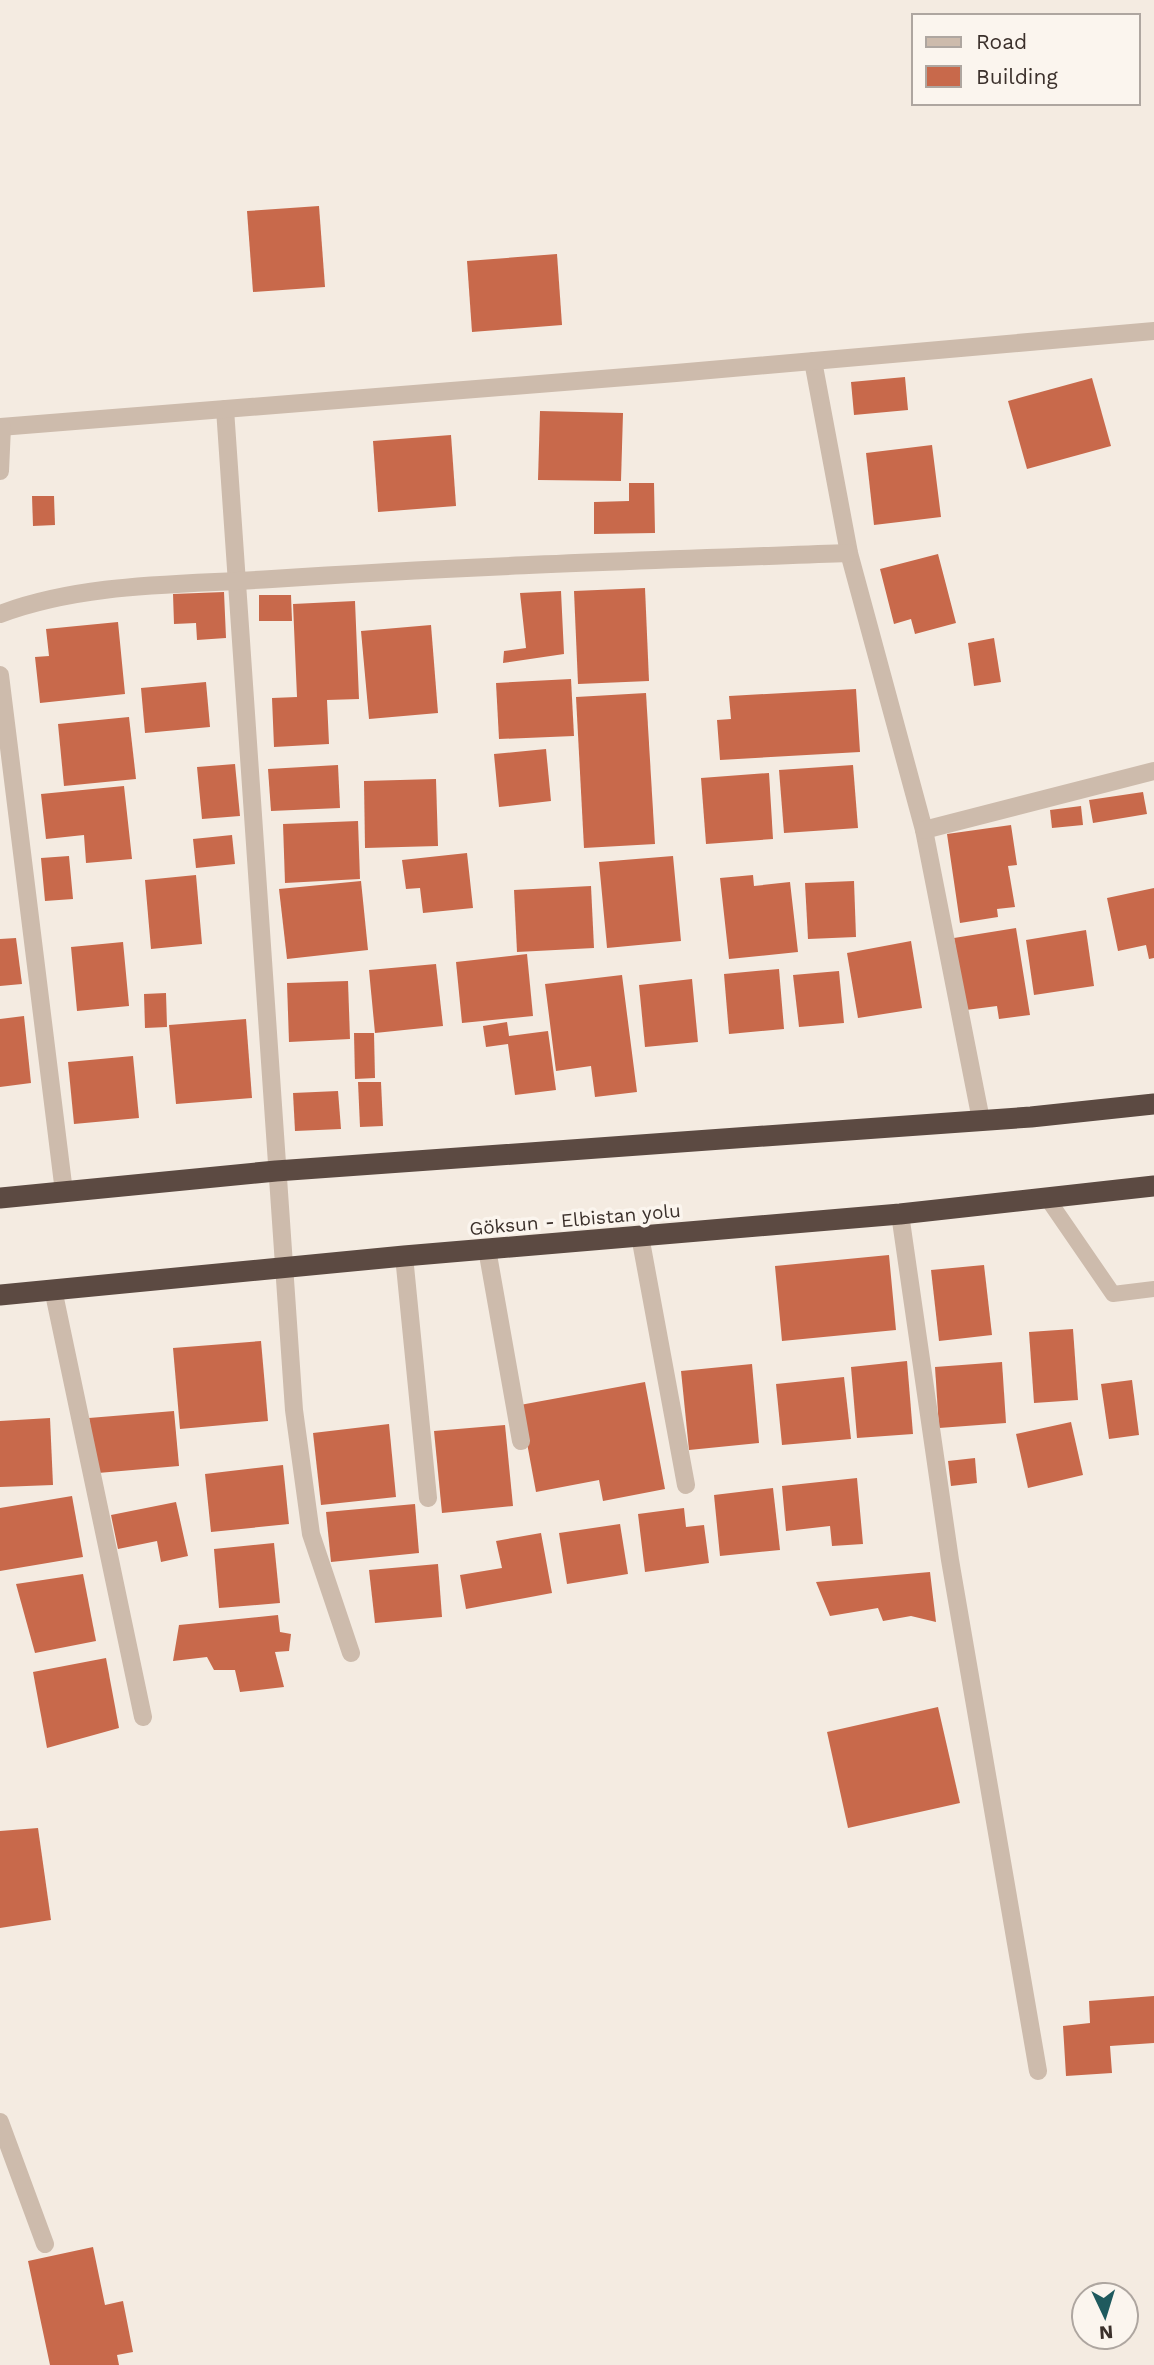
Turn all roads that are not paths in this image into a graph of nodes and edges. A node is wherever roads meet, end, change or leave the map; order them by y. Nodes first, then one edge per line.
1 (1154, 331) edge
2 (813, 361) junction
3 (225, 409) junction
4 (1, 427) edge
5 (0, 471) edge
6 (849, 553) junction
7 (237, 582) junction
8 (0, 614) edge
9 (0, 675) edge
10 (1154, 771) edge
11 (924, 830) junction
12 (1154, 1104) edge
13 (981, 1120) junction
14 (276, 1171) junction
15 (1154, 1186) edge
16 (64, 1192) junction
17 (0, 1198) edge
18 (1046, 1198) junction
19 (900, 1214) junction
20 (640, 1236) junction
21 (487, 1249) junction
22 (404, 1256) junction
23 (285, 1267) junction
24 (53, 1289) junction
25 (1154, 1289) edge
26 (0, 1295) edge
27 (521, 1441) dead end
28 (686, 1485) dead end
29 (428, 1497) dead end
30 (351, 1653) dead end
31 (143, 1717) dead end
32 (1038, 2071) dead end
33 (0, 2122) edge
34 (45, 2244) dead end

1 - 2 street
2 - 3 street
2 - 6 street
3 - 4 street
3 - 7 street
4 - 5 street
6 - 7 street
6 - 11 street
7 - 8 street
7 - 14 street
9 - 16 street
10 - 11 street
11 - 13 street
12 - 13 highway
13 - 14 highway
14 - 16 highway
14 - 23 street
15 - 18 highway, Göksun - Elbistan yolu
16 - 17 highway
18 - 19 highway, Göksun - Elbistan yolu
18 - 25 lane
19 - 20 highway, Göksun - Elbistan yolu
19 - 32 street
20 - 21 highway, Göksun - Elbistan yolu
20 - 28 street
21 - 22 highway, Göksun - Elbistan yolu
21 - 27 street
22 - 23 highway, Göksun - Elbistan yolu
22 - 29 street
23 - 24 highway, Göksun - Elbistan yolu
23 - 30 street
24 - 26 highway, Göksun - Elbistan yolu
24 - 31 street
33 - 34 street

